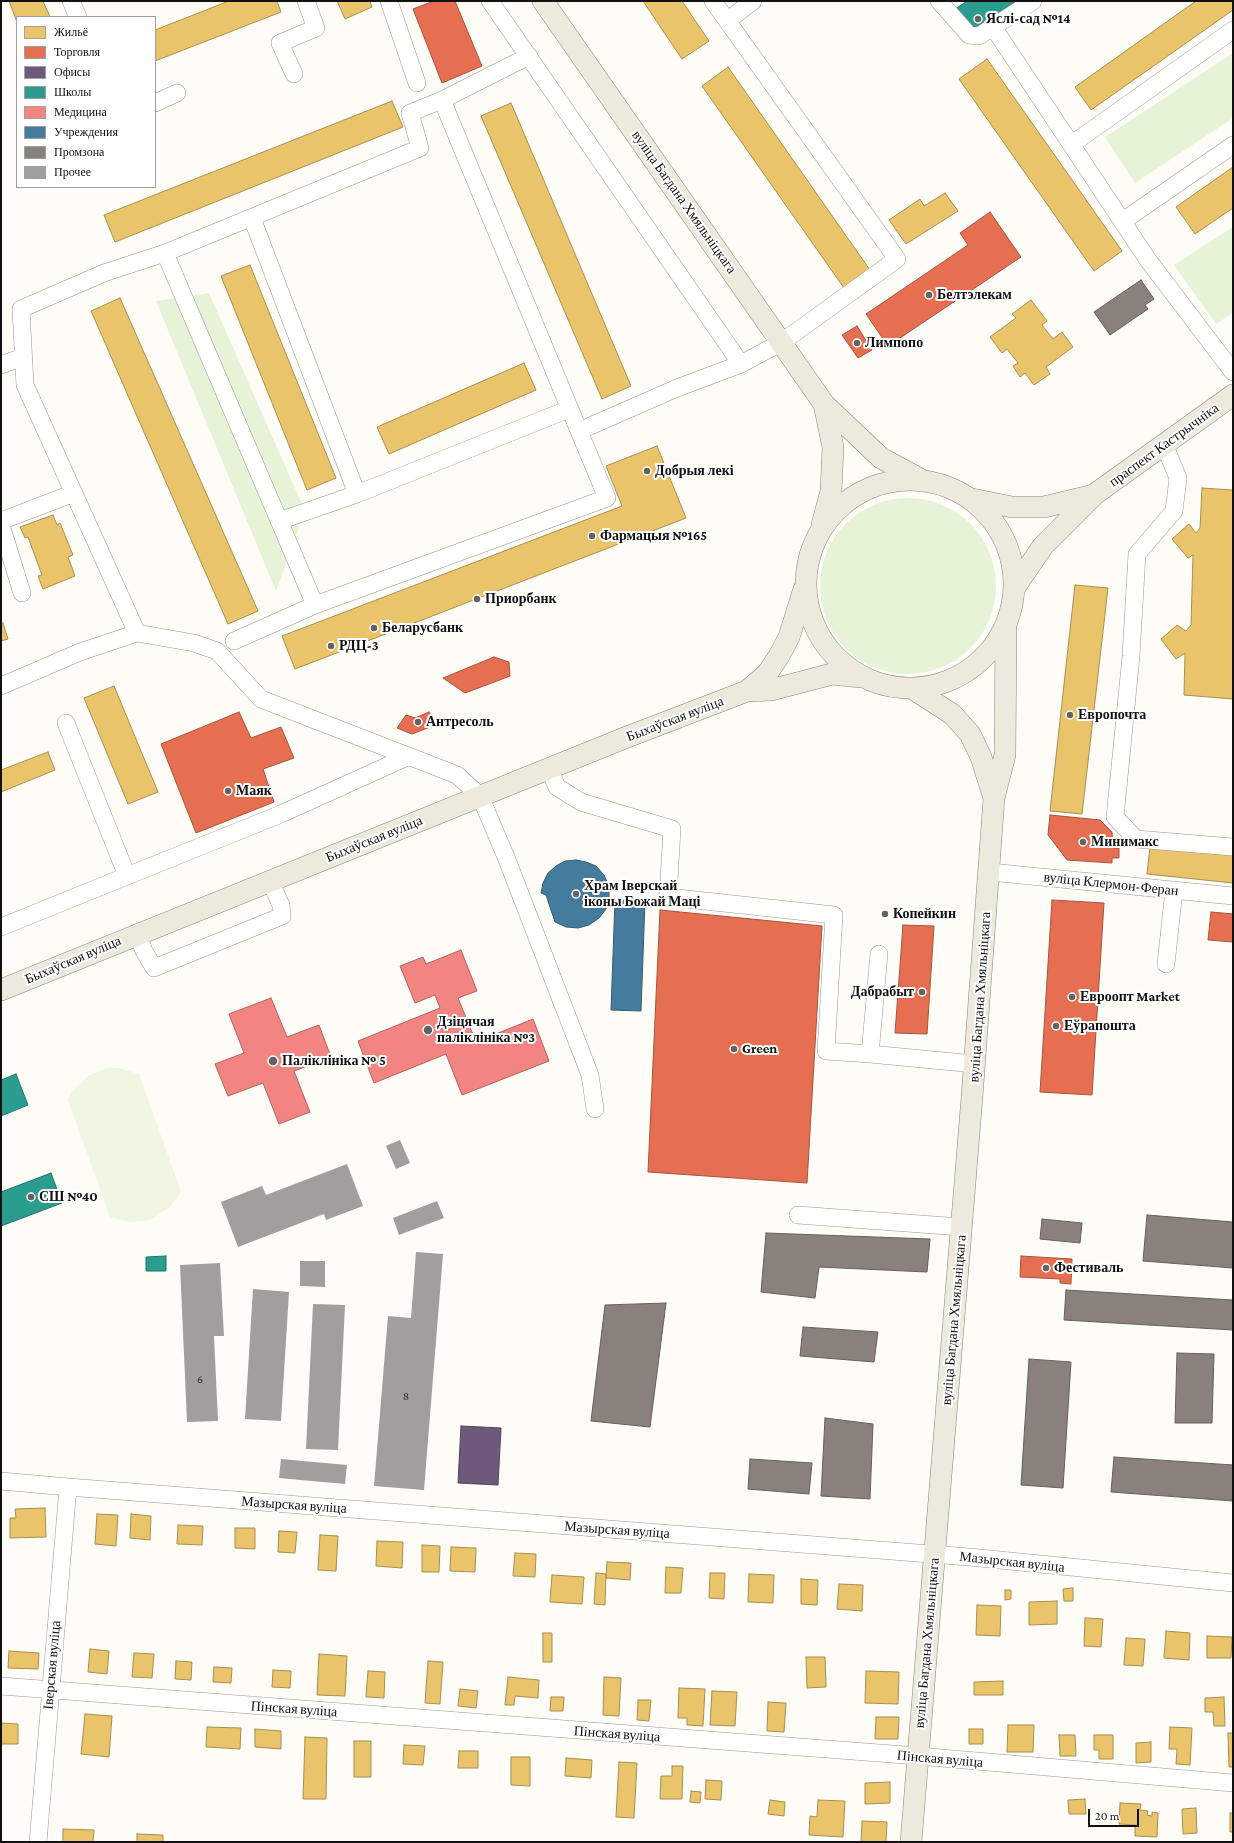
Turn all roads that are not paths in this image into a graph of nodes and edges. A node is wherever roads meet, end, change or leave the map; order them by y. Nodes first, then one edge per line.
1 (71, 1) edge
2 (306, 1) edge
3 (389, 1) edge
4 (490, 1) edge
5 (543, 1) edge
6 (713, 1) edge
7 (753, 1) edge
8 (939, 1) edge
9 (1033, 1) edge
10 (78, 16) edge
11 (727, 21) junction
12 (994, 27) junction
13 (1233, 30) edge
14 (529, 56) junction
15 (294, 74) dead end
16 (417, 83) dead end
17 (177, 93) dead end
18 (442, 100) junction
19 (156, 103) edge
20 (1072, 144) junction
21 (1233, 145) edge
22 (252, 218) junction
23 (1123, 221) junction
24 (165, 253) junction
25 (782, 342) junction
26 (23, 357) junction
27 (741, 364) junction
28 (1, 365) edge
29 (1233, 372) edge
30 (1233, 395) edge
31 (824, 404) junction
32 (569, 409) junction
33 (579, 431) junction
34 (1164, 444) junction
35 (920, 479) junction
36 (74, 493) junction
37 (357, 494) junction
38 (1094, 494) junction
39 (972, 499) junction
40 (1, 521) edge
41 (279, 521) junction
42 (1, 525) edge
43 (822, 528) junction
44 (805, 584) junction
45 (1015, 587) junction
46 (22, 593) dead end
47 (315, 605) junction
48 (1006, 626) junction
49 (137, 633) junction
50 (234, 641) dead end
51 (861, 677) junction
52 (1, 686) edge
53 (913, 689) junction
54 (748, 692) junction
55 (66, 723) dead end
56 (407, 757) junction
57 (549, 769) junction
58 (480, 796) junction
59 (994, 798) junction
60 (1233, 847) edge
61 (990, 872) junction
62 (127, 876) junction
63 (270, 881) junction
64 (1174, 890) junction
65 (1233, 896) edge
66 (1, 927) edge
67 (137, 933) junction
68 (879, 954) dead end
69 (1166, 964) dead end
70 (1, 990) edge
71 (870, 1054) junction
72 (975, 1064) junction
73 (595, 1109) dead end
74 (798, 1215) dead end
75 (961, 1228) junction
76 (1, 1481) edge
77 (68, 1488) junction
78 (934, 1555) junction
79 (1233, 1583) edge
80 (1, 1686) edge
81 (50, 1690) junction
82 (918, 1756) junction
83 (1233, 1783) edge
84 (38, 1842) edge
85 (911, 1842) edge

1 - 10 street
2 - 15 street
3 - 16 street
4 - 14 street
5 - 25 main road, вуліца Багдана Хмяльніцкага
6 - 11 street
7 - 11 street
8 - 12 street
9 - 12 street
11 - 25 street
12 - 20 street
13 - 20 street
14 - 18 street
14 - 27 street
17 - 19 street
18 - 22 street
18 - 32 street
20 - 23 street
21 - 23 street
22 - 24 street
22 - 37 street
23 - 29 street
24 - 26 street
24 - 41 street
25 - 27 street
25 - 31 main road, вуліца Багдана Хмяльніцкага
26 - 28 street
26 - 36 street
27 - 33 street
30 - 34 main road, праспект Кастрычніка
31 - 35 main road, вуліца Багдана Хмяльніцкага
31 - 43 main road, вуліца Багдана Хмяльніцкага
32 - 33 street
32 - 37 street
33 - 47 street
34 - 38 main road, праспект Кастрычніка
34 - 60 street
35 - 39 main road
35 - 43 main road
36 - 40 street
36 - 49 street
37 - 41 street
38 - 39 main road, праспект Кастрычніка
38 - 45 main road, праспект Кастрычніка
39 - 45 main road
41 - 47 street
42 - 46 street
43 - 44 main road
44 - 51 main road
44 - 54 main road, Быхаўская вуліца
45 - 48 main road
47 - 50 street
48 - 53 main road
48 - 59 main road, вуліца Багдана Хмяльніцкага
49 - 52 street
49 - 56 street
51 - 53 main road
51 - 54 main road, Быхаўская вуліца
53 - 59 main road, вуліца Багдана Хмяльніцкага
54 - 57 main road, Быхаўская вуліца
55 - 62 street
56 - 58 street
56 - 62 street
57 - 58 main road, Быхаўская вуліца
57 - 71 street
58 - 63 main road, Быхаўская вуліца
58 - 73 street
59 - 61 main road, вуліца Багдана Хмяльніцкага
61 - 64 street, вуліца Клермон-Феран
61 - 72 main road, вуліца Багдана Хмяльніцкага
62 - 66 street
63 - 67 main road, Быхаўская вуліца
63 - 67 street
64 - 65 street, вуліца Клермон-Феран
64 - 69 street
67 - 70 main road, Быхаўская вуліца
68 - 71 street
71 - 72 street
72 - 75 main road, вуліца Багдана Хмяльніцкага
74 - 75 street
75 - 78 main road, вуліца Багдана Хмяльніцкага
76 - 77 street, Мазырская вуліца
77 - 78 street, Мазырская вуліца
77 - 81 street, Іверская вуліца
78 - 79 street, Мазырская вуліца
78 - 82 main road, вуліца Багдана Хмяльніцкага
80 - 81 street, Пінская вуліца
81 - 82 street, Пінская вуліца
81 - 84 street, Іверская вуліца
82 - 83 street, Пінская вуліца
82 - 85 main road, вуліца Багдана Хмяльніцкага

